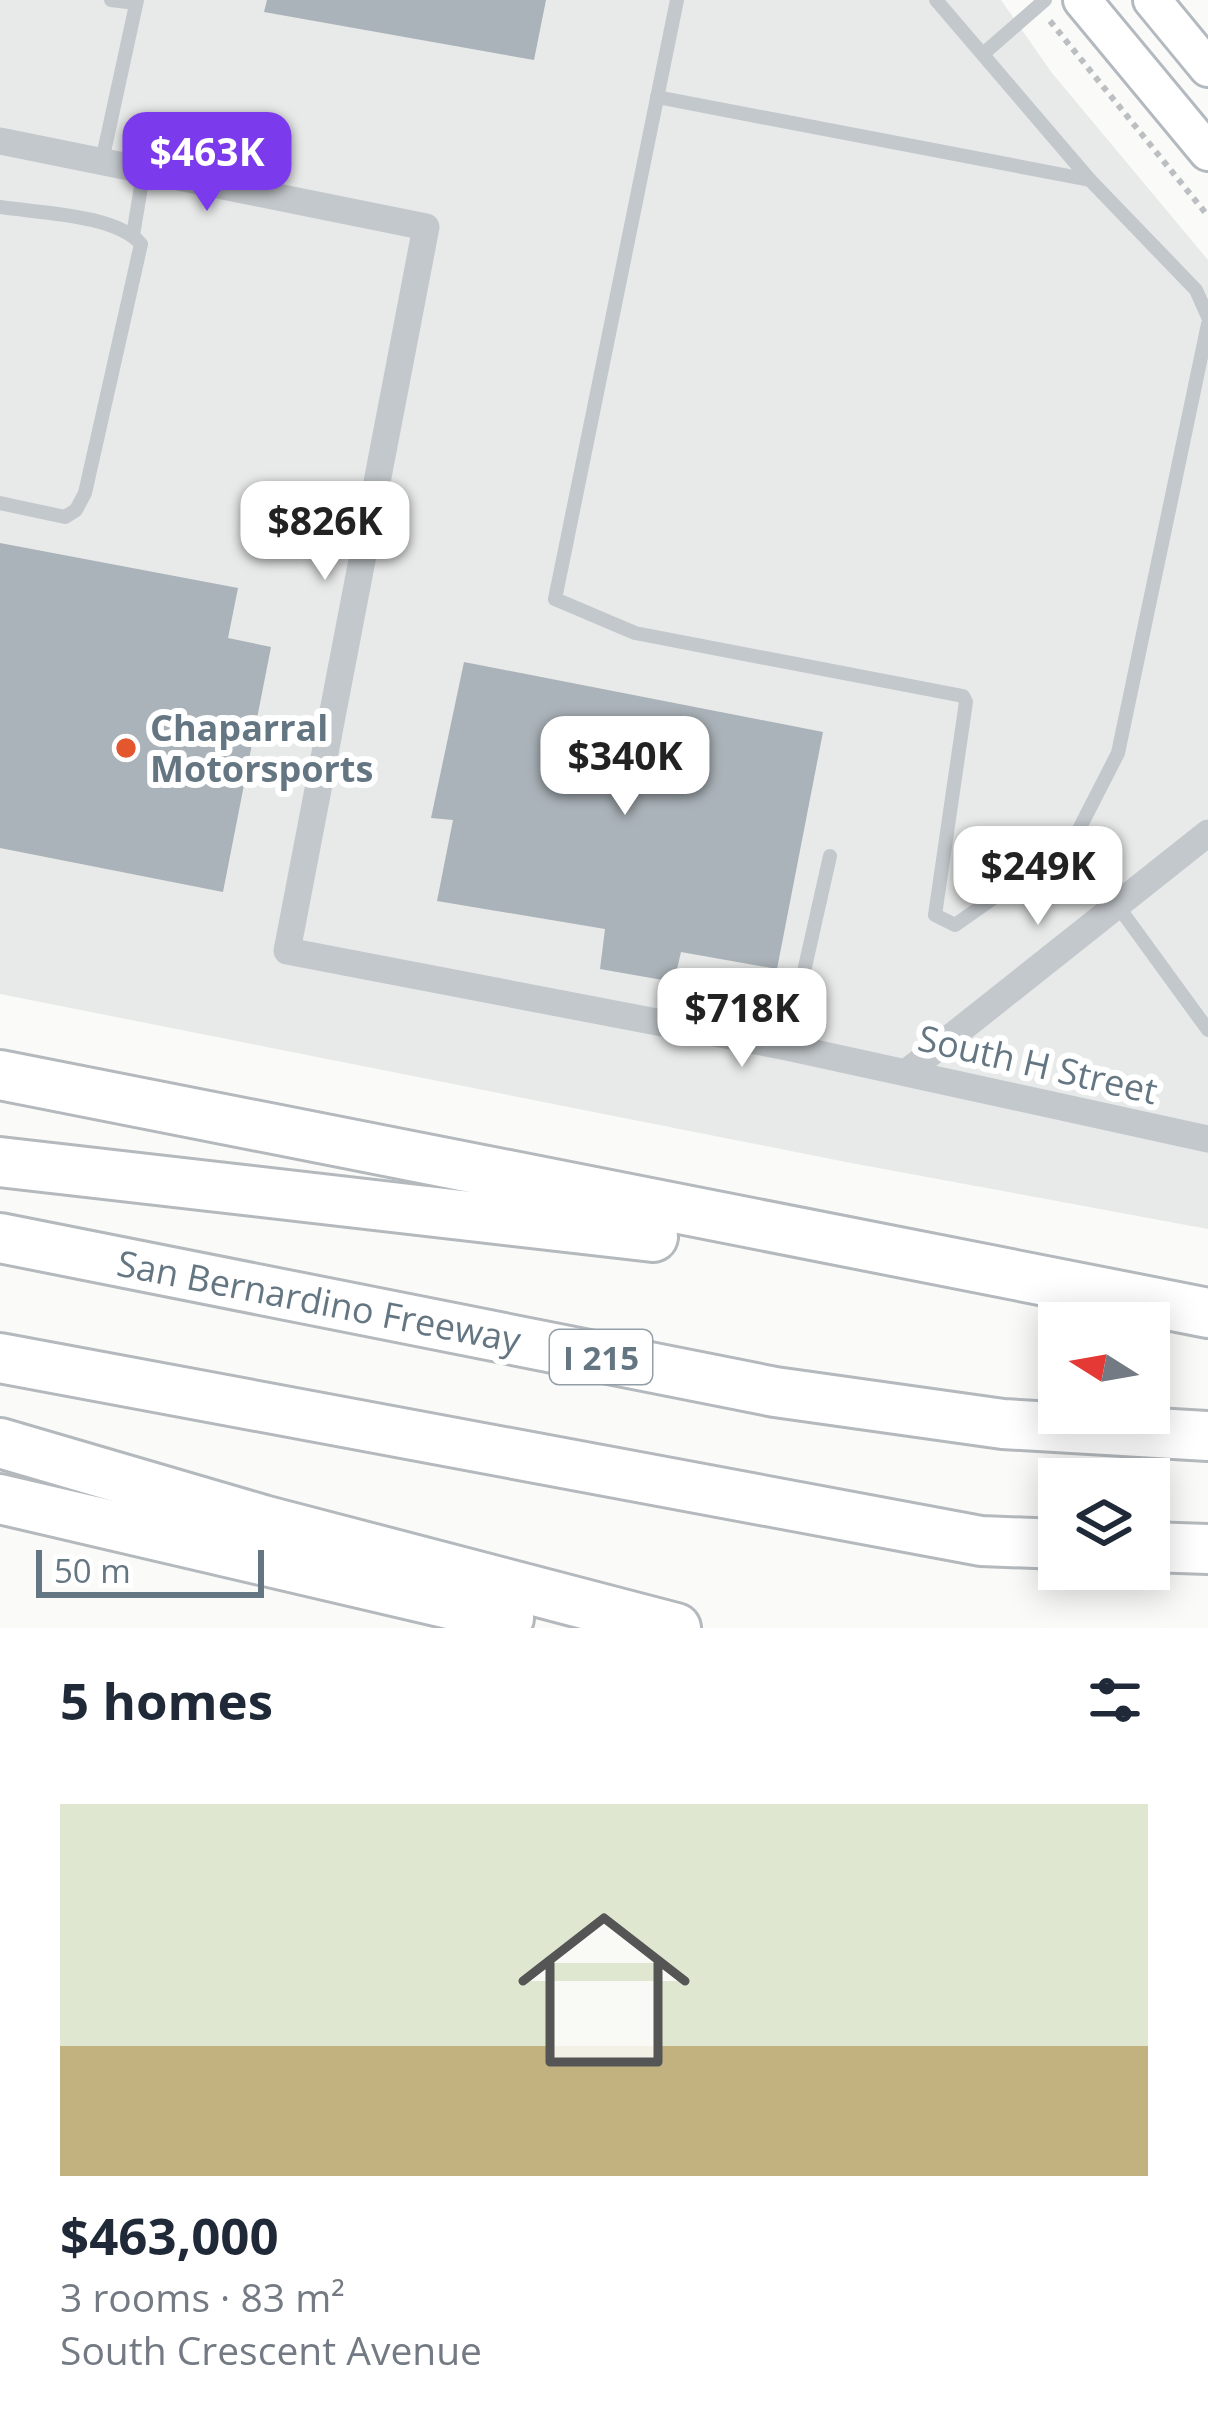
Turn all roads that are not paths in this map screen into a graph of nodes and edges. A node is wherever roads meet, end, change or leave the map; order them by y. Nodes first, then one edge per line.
1 (111, 0) edge
2 (677, 0) edge
3 (936, 0) edge
4 (1082, 0) edge
5 (1152, 0) edge
6 (136, 2) edge
7 (1041, 3) edge
8 (982, 55) junction
9 (1208, 68) edge
10 (657, 98) junction
11 (0, 141) edge
12 (1208, 152) edge
13 (102, 161) junction
14 (144, 169) junction
15 (1090, 180) junction
16 (0, 207) edge
17 (133, 235) junction
18 (1208, 321) edge
19 (0, 503) edge
20 (1208, 833) edge
21 (1072, 843) junction
22 (830, 856) dead end
23 (1118, 904) junction
24 (1208, 1030) edge
25 (787, 1047) junction
26 (908, 1072) junction
27 (0, 1076) edge
28 (1208, 1139) edge
29 (0, 1162) edge
30 (0, 1238) edge
31 (1208, 1315) edge
32 (0, 1358) edge
33 (1208, 1436) edge
34 (0, 1442) edge
35 (0, 1499) edge
36 (1038, 1543) edge
37 (1170, 1548) edge
38 (1208, 1549) edge
39 (551, 1628) edge
40 (676, 1628) edge

1 - 6 lane
2 - 10 lane
3 - 8 lane
4 - 12 main road
5 - 9 main road
6 - 13 lane
7 - 8 lane
8 - 15 lane
10 - 15 lane
10 - 21 lane
11 - 13 street
13 - 14 street
14 - 17 lane
14 - 25 street, South H Street
15 - 18 lane
16 - 17 lane
17 - 19 lane
18 - 21 lane
20 - 23 street
21 - 23 lane
22 - 25 lane
23 - 24 lane
23 - 26 street
25 - 26 street, South H Street
26 - 28 street, South H Street
27 - 31 highway
29 - 31 highway
30 - 33 highway, San Bernardino Freeway / I 215
32 - 36 highway
34 - 40 highway
35 - 39 highway
37 - 38 highway

